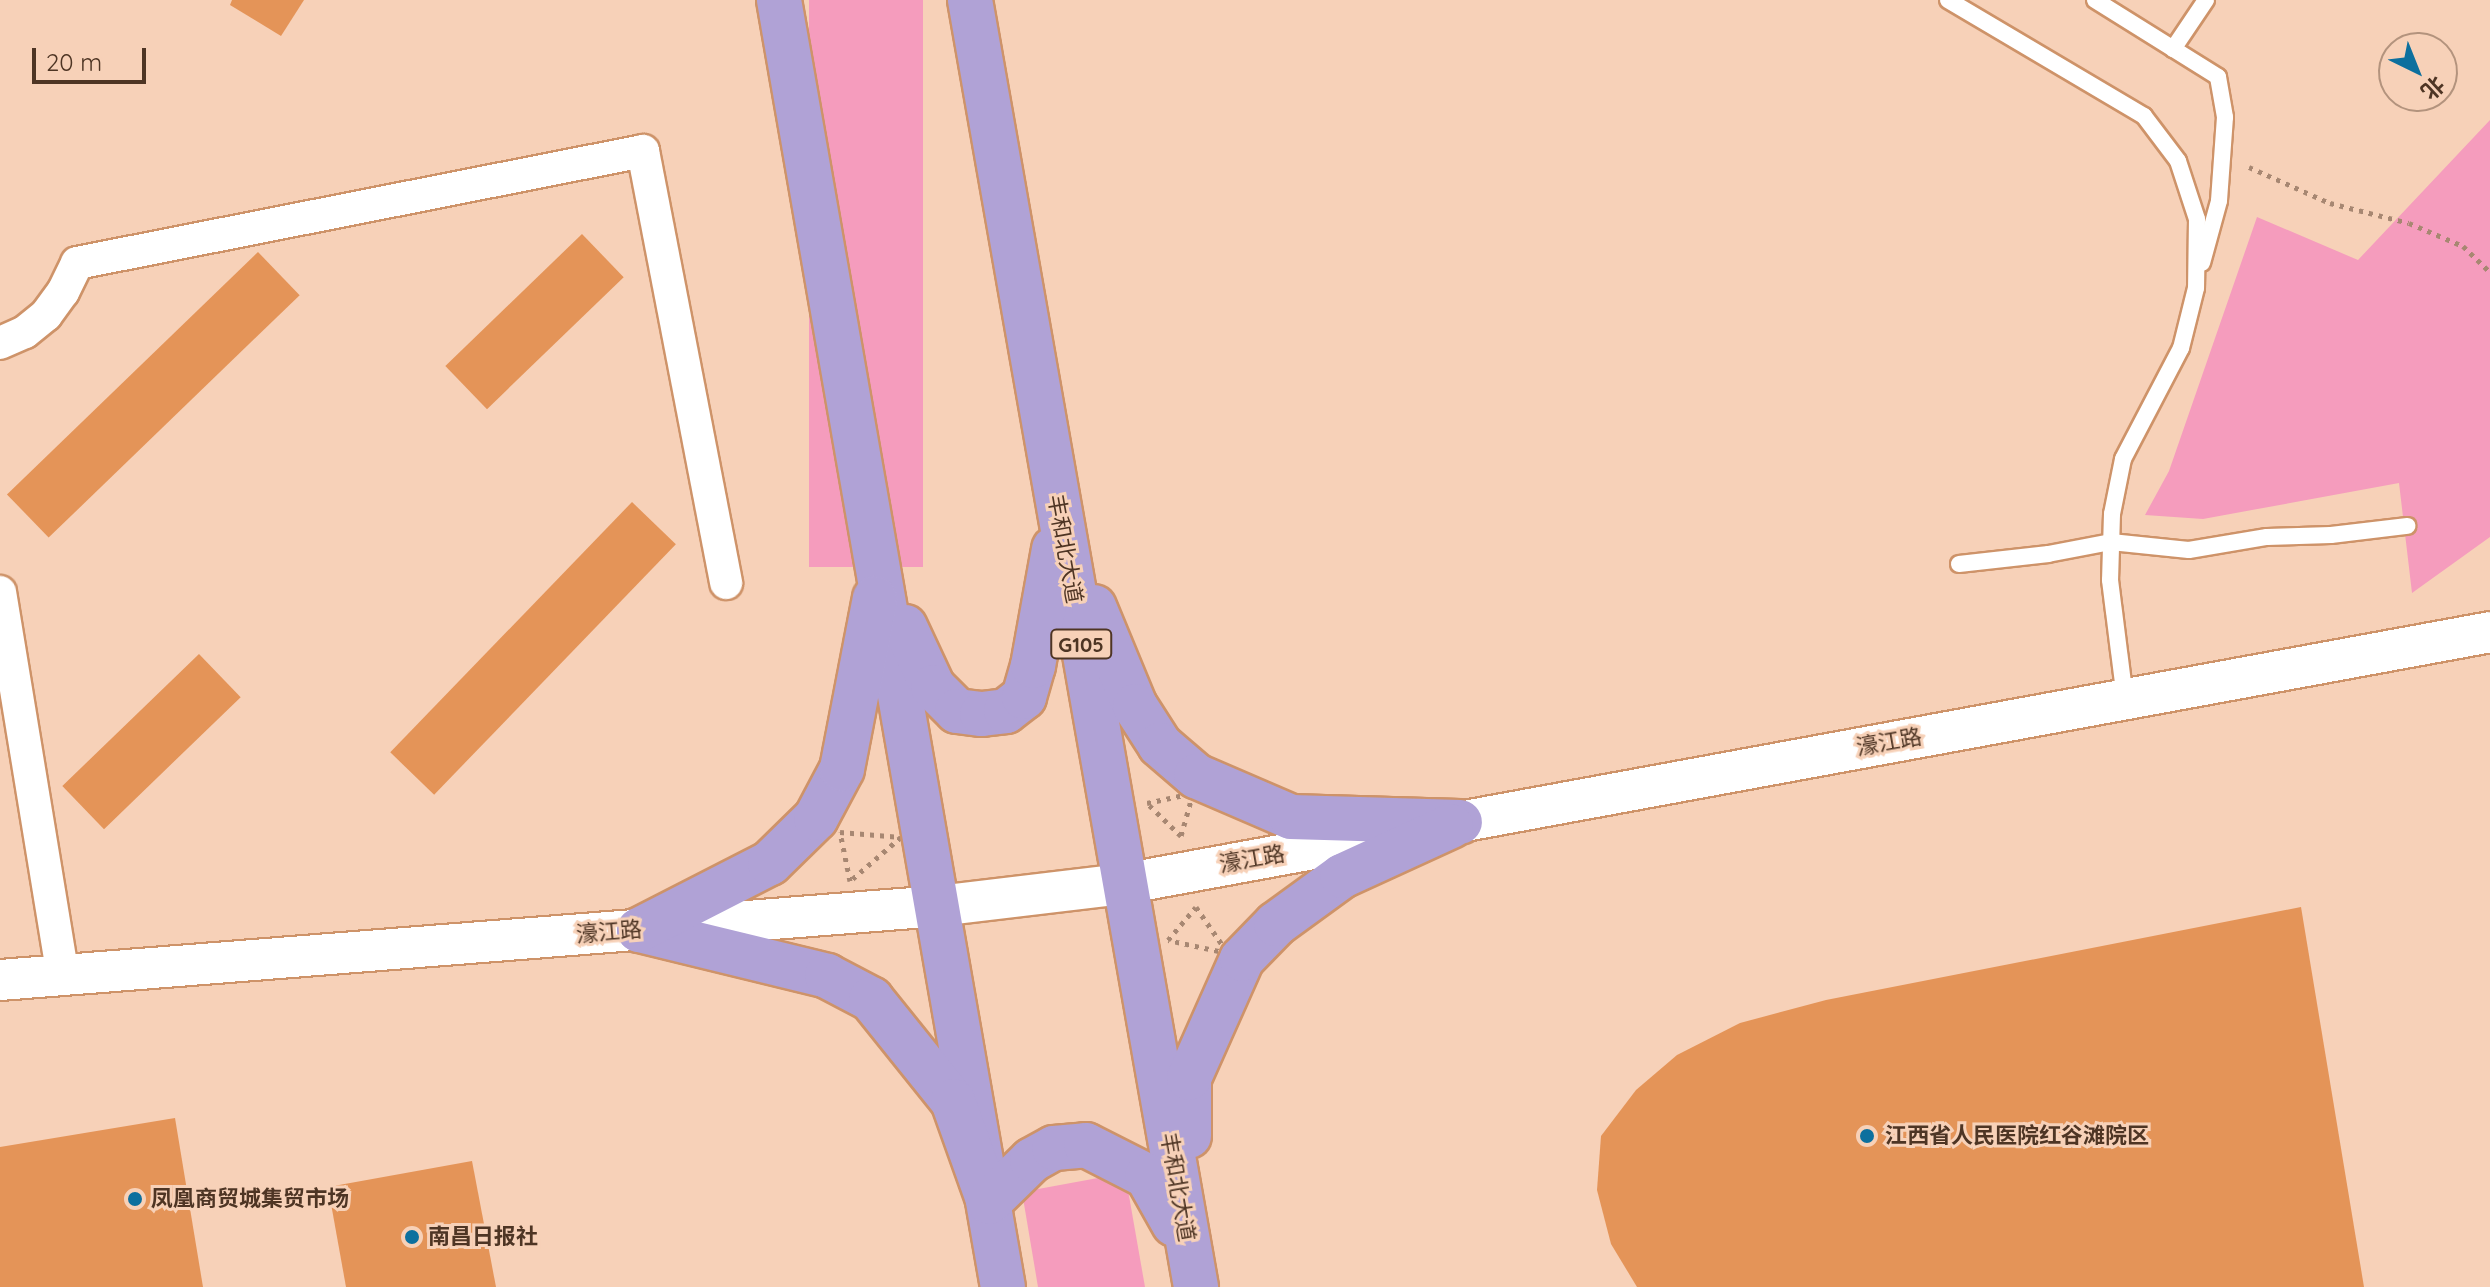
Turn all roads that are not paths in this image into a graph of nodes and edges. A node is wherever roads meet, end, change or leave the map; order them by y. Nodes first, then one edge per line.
1 (779, 0) edge
2 (970, 0) edge
3 (1948, 0) edge
4 (2095, 0) edge
5 (2206, 0) edge
6 (2173, 49) junction
7 (2196, 288) junction
8 (0, 343) edge
9 (1060, 519) junction
10 (2407, 526) dead end
11 (2111, 542) junction
12 (1959, 564) dead end
13 (880, 573) junction
14 (726, 583) dead end
15 (0, 592) edge
16 (2490, 632) edge
17 (2125, 699) junction
18 (1460, 822) junction
19 (1123, 884) junction
20 (938, 906) junction
21 (639, 930) junction
22 (63, 975) junction
23 (0, 980) edge
24 (989, 1202) junction
25 (1192, 1269) edge
26 (1003, 1287) edge

1 - 13 highway
2 - 9 highway, 丰和北大道 / G105
3 - 7 lane
4 - 6 lane
5 - 6 lane
6 - 7 lane
7 - 11 lane
8 - 14 street
9 - 13 highway
9 - 18 highway
9 - 19 highway, 丰和北大道 / G105
10 - 11 lane
11 - 12 lane
11 - 17 lane
13 - 20 highway
13 - 21 highway
15 - 22 street
16 - 17 street, 濠江路
17 - 18 street, 濠江路
18 - 19 street, 濠江路
18 - 25 highway
19 - 20 street, 濠江路
19 - 25 highway, 丰和北大道 / G105
20 - 21 street, 濠江路
20 - 24 highway
21 - 22 street, 濠江路
21 - 24 highway
22 - 23 street, 濠江路
24 - 25 highway
24 - 26 highway

